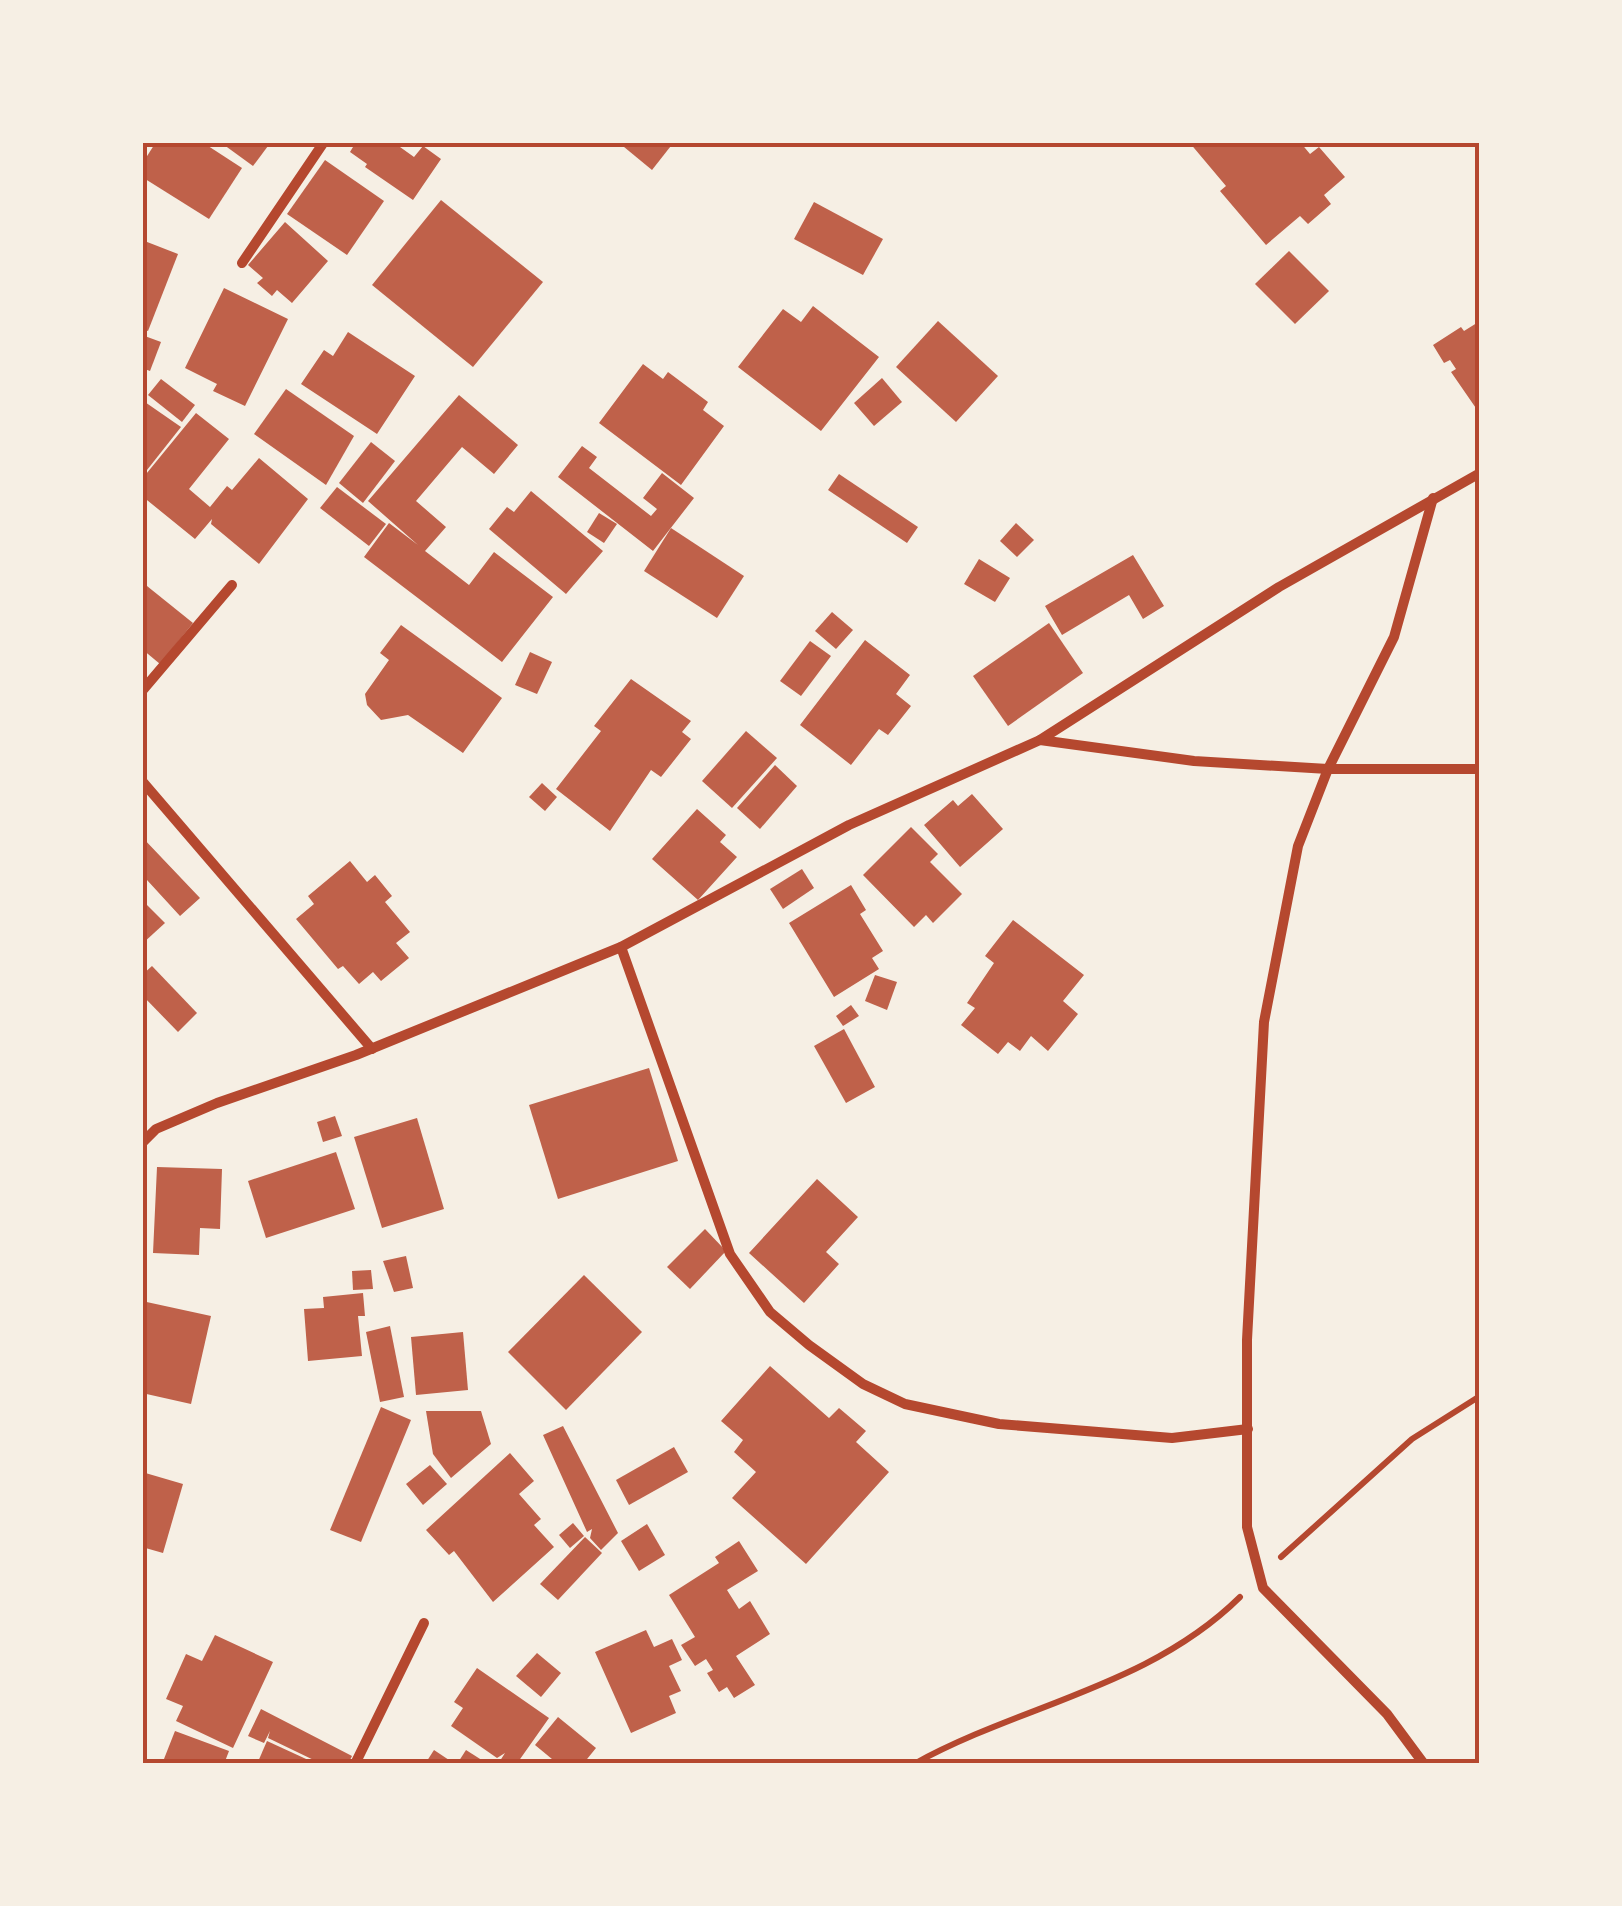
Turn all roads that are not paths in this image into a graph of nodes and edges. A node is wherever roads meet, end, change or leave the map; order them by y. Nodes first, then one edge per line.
1 (324, 142) edge
2 (242, 263) dead end
3 (1480, 473) edge
4 (1433, 498) junction
5 (232, 585) dead end
6 (142, 692) edge
7 (1040, 740) junction
8 (1328, 769) junction
9 (1480, 769) edge
10 (142, 781) edge
11 (621, 947) junction
12 (372, 1048) junction
13 (142, 1143) edge
14 (1248, 1429) junction
15 (424, 1623) dead end
16 (355, 1764) edge
17 (1424, 1764) edge

1 - 2 street
3 - 4 street
4 - 7 street
4 - 8 street
5 - 6 street
7 - 8 street
7 - 11 street
8 - 9 street
8 - 14 street
10 - 12 street
11 - 12 street
11 - 14 street
12 - 13 street
14 - 17 street
15 - 16 street

